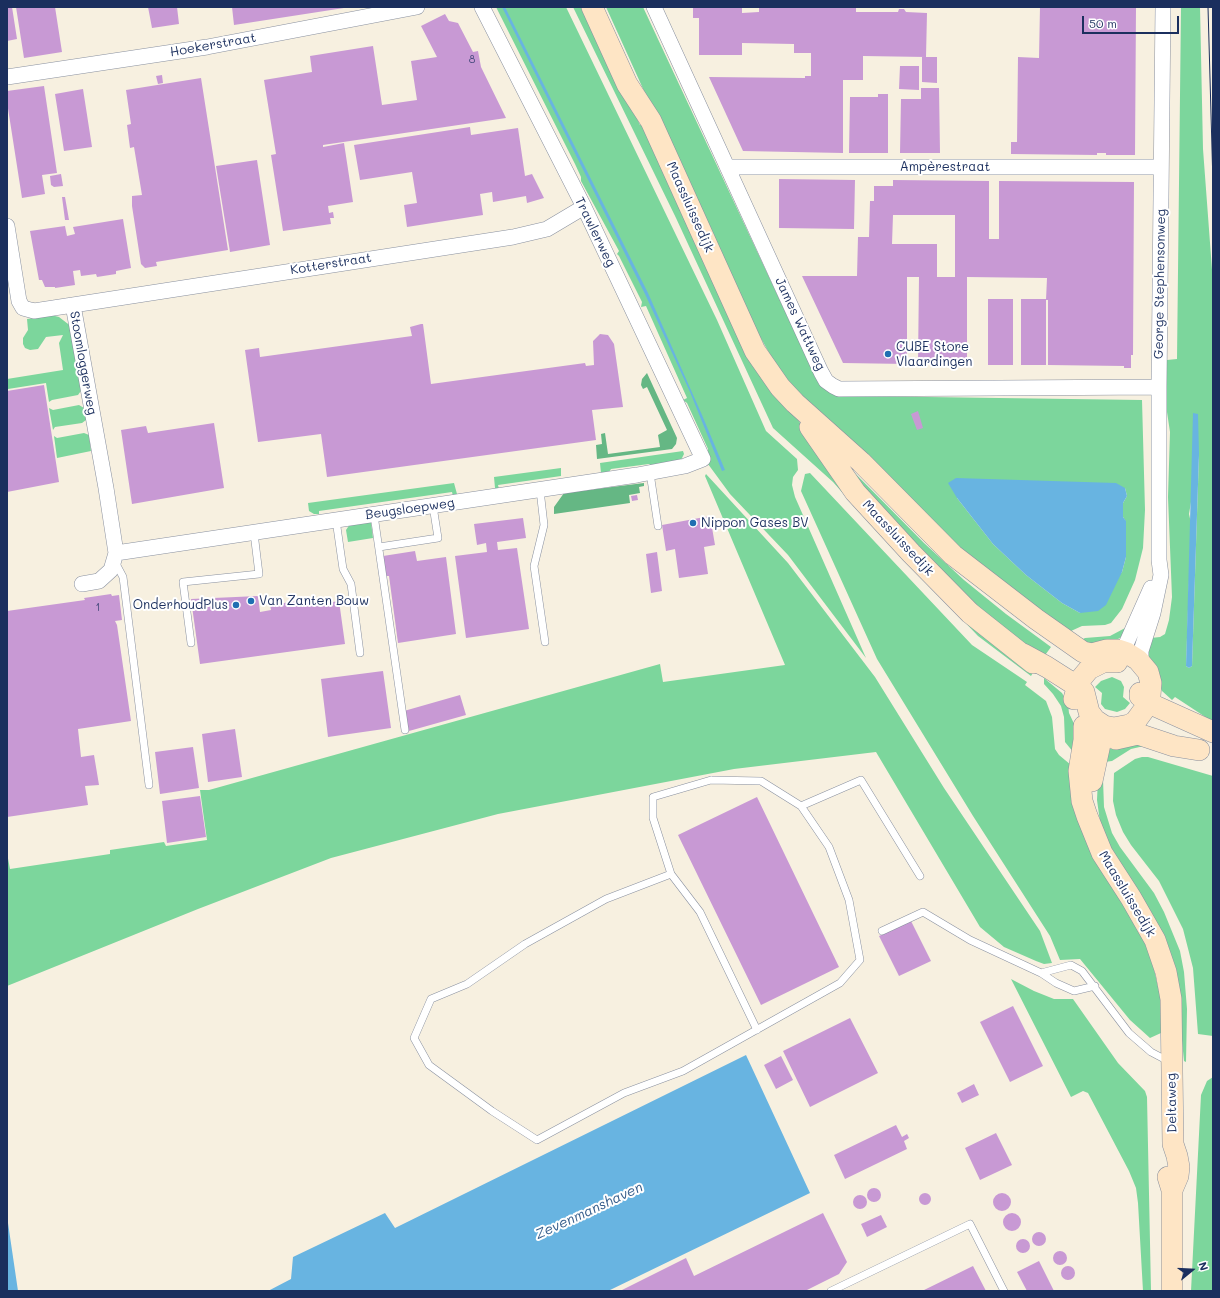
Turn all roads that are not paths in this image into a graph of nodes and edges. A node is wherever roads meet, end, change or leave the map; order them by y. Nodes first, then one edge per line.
1 (417, 7) edge
2 (482, 7) edge
3 (592, 7) edge
4 (654, 7) edge
5 (1162, 7) edge
6 (7, 77) edge
7 (729, 167) junction
8 (1161, 167) junction
9 (584, 207) junction
10 (7, 226) edge
11 (73, 305) junction
12 (1159, 388) junction
13 (795, 403) junction
14 (703, 459) joint
15 (650, 473) junction
16 (540, 490) junction
17 (433, 506) junction
18 (374, 514) junction
19 (336, 520) junction
20 (658, 526) dead end
21 (254, 533) junction
22 (379, 547) junction
23 (115, 556) junction
24 (1158, 560) junction
25 (82, 584) dead end
26 (545, 642) dead end
27 (191, 643) dead end
28 (360, 653) dead end
29 (1107, 658) junction
30 (1141, 663) junction
31 (1075, 693) junction
32 (1150, 695) junction
33 (1084, 726) junction
34 (1134, 728) junction
35 (404, 730) dead end
36 (1208, 730) edge
37 (1108, 733) junction
38 (1206, 752) edge
39 (150, 785) dead end
40 (801, 806) junction
41 (1093, 829) junction
42 (671, 874) junction
43 (920, 876) dead end
44 (882, 931) dead end
45 (1041, 973) junction
46 (1095, 986) junction
47 (757, 1030) junction
48 (1172, 1063) junction
49 (841, 1289) edge
50 (831, 1291) edge
51 (1004, 1291) edge
52 (1172, 1291) edge

1 - 6 street, Hoekerstraat
2 - 9 street, Trawlerweg
3 - 13 street, Maassluissedijk
4 - 7 street, James Wattweg
5 - 8 street, George Stephensonweg
7 - 8 street, Ampèrestraat
7 - 12 street, James Wattweg
8 - 12 street, George Stephensonweg
9 - 11 street, Kotterstraat
9 - 14 street, Trawlerweg
10 - 11 street, Stoomloggerweg
11 - 23 street, Stoomloggerweg
12 - 24 street, George Stephensonweg
13 - 29 street, Maassluissedijk
13 - 31 street, Maassluissedijk
14 - 15 street, Beugsloepweg
15 - 16 street, Beugsloepweg
15 - 20 lane
16 - 17 street, Beugsloepweg
16 - 26 lane
17 - 18 street, Beugsloepweg
17 - 22 lane
18 - 19 street, Beugsloepweg
18 - 22 lane
19 - 21 street, Beugsloepweg
19 - 28 lane
21 - 23 street, Beugsloepweg
21 - 27 lane
22 - 35 lane
23 - 25 street
23 - 39 lane
24 - 29 street, George Stephensonweg
24 - 30 street, George Stephensonweg
29 - 30 street
29 - 31 street
29 - 32 street
30 - 32 street
31 - 33 street
31 - 37 street
32 - 34 street
32 - 36 street
33 - 37 street
33 - 41 street, Maassluissedijk
34 - 37 street
34 - 38 street
37 - 41 street, Maassluissedijk
40 - 42 lane
40 - 43 lane
40 - 47 lane
41 - 48 street, Maassluissedijk
42 - 47 lane
42 - 47 lane
44 - 45 lane
45 - 46 lane
45 - 46 lane
46 - 48 lane
48 - 52 street, Deltaweg
49 - 50 lane
49 - 51 lane

